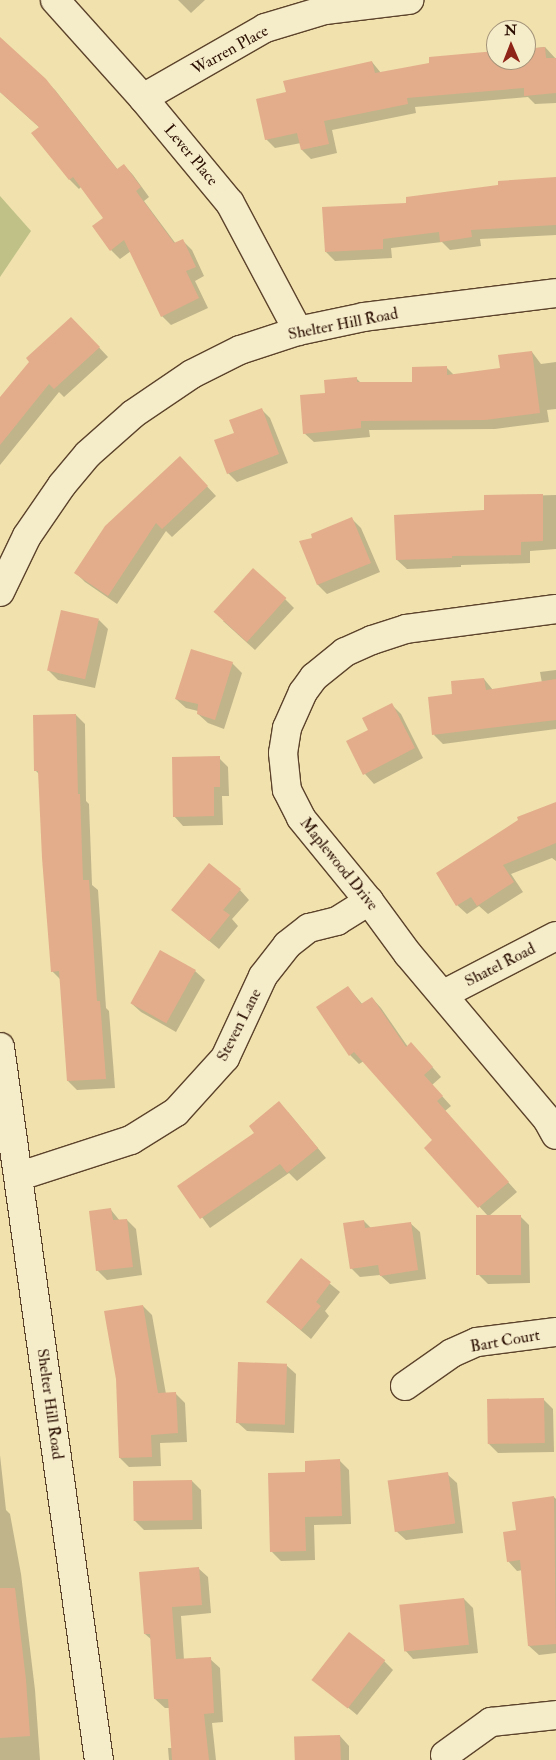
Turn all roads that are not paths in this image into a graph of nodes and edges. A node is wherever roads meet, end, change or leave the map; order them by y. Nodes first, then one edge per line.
1 (55, 0) edge
2 (409, 0) edge
3 (144, 98) junction
4 (556, 293) edge
5 (298, 331) junction
6 (0, 592) edge
7 (556, 609) edge
8 (369, 901) junction
9 (556, 936) edge
10 (444, 994) junction
11 (0, 1047) edge
12 (556, 1135) edge
13 (20, 1176) junction
14 (556, 1332) edge
15 (405, 1386) dead end
16 (556, 1715) edge
17 (445, 1755) dead end
18 (99, 1760) edge

1 - 3 street, Lever Place
2 - 3 street, Warren Place
3 - 5 street, Lever Place
4 - 5 street, Shelter Hill Road
5 - 6 street, Shelter Hill Road
7 - 8 street, Maplewood Drive
8 - 10 street, Maplewood Drive
8 - 13 street, Steven Lane
9 - 10 street, Shatel Road
10 - 12 street, Maplewood Drive
11 - 13 street, Shelter Hill Road
13 - 18 street, Shelter Hill Road
14 - 15 street, Bart Court
16 - 17 street

